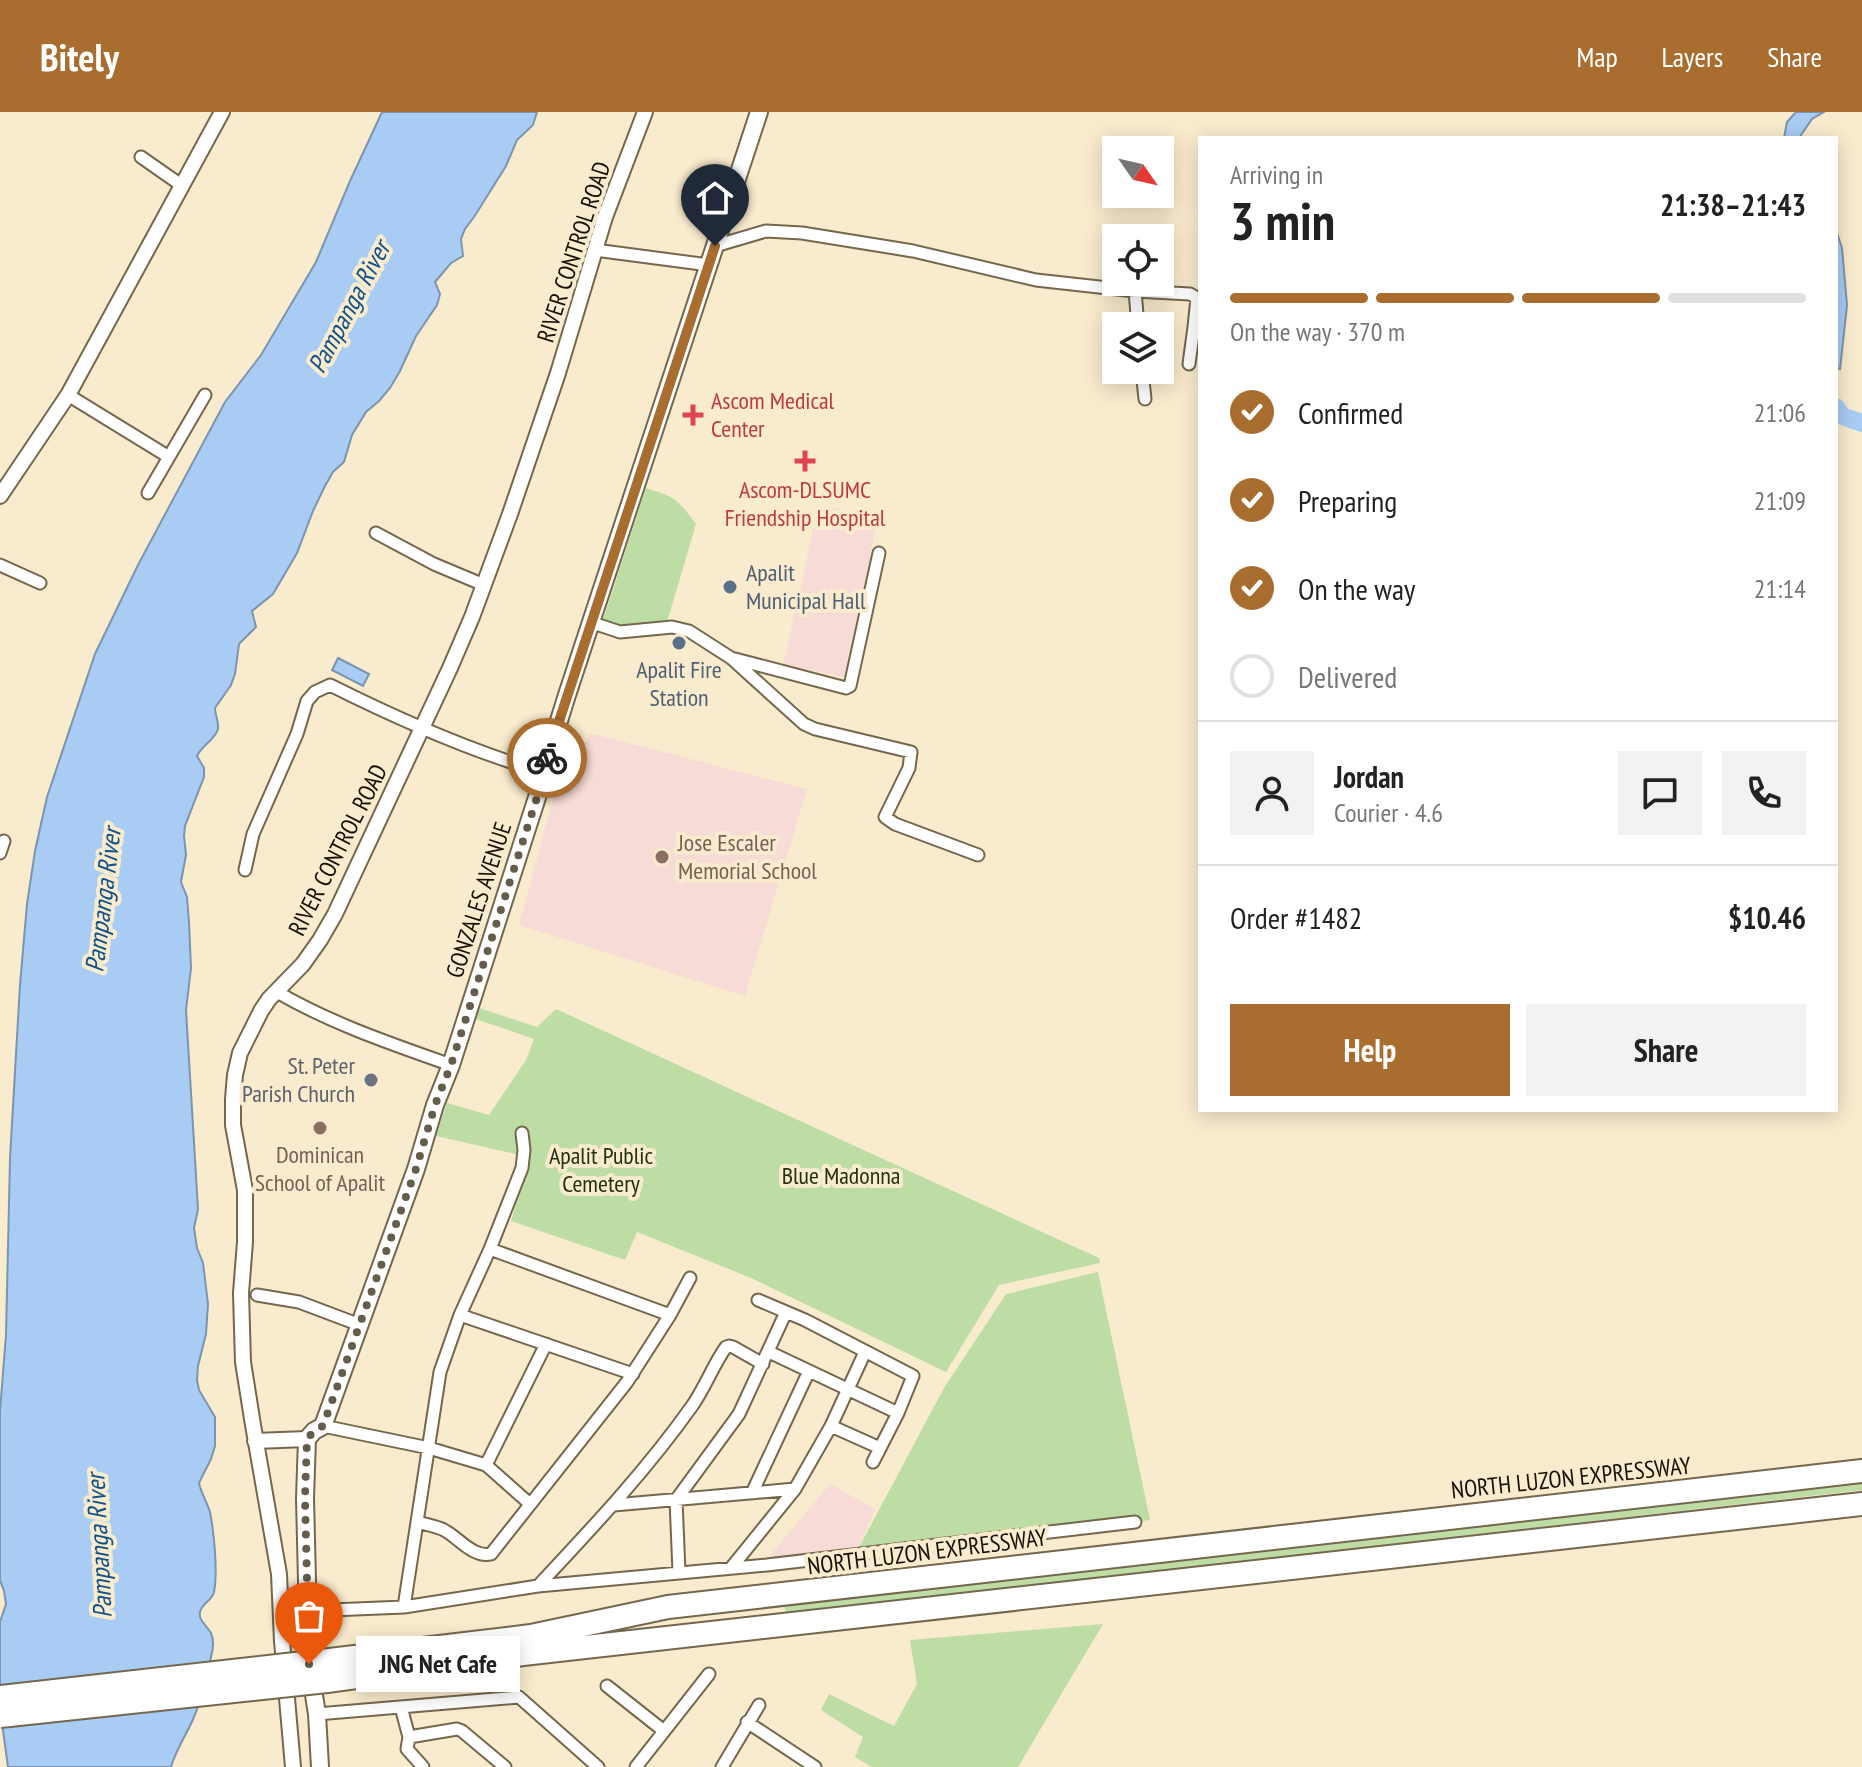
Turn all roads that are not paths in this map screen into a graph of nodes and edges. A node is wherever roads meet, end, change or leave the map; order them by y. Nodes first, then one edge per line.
1 (222, 112) edge
2 (645, 112) edge
3 (759, 112) edge
4 (141, 157) dead end
5 (181, 185) junction
6 (715, 246) junction
7 (595, 250) junction
8 (709, 265) junction
9 (1102, 287) edge
10 (1174, 293) edge
11 (1197, 328) edge
12 (1189, 364) dead end
13 (1143, 384) edge
14 (68, 395) junction
15 (205, 395) dead end
16 (1145, 399) dead end
17 (169, 457) junction
18 (148, 493) dead end
19 (0, 496) edge
20 (376, 533) dead end
21 (879, 553) dead end
22 (0, 565) edge
23 (40, 583) dead end
24 (484, 585) junction
25 (591, 625) junction
26 (731, 658) junction
27 (422, 729) junction
28 (543, 772) junction
29 (978, 855) dead end
30 (245, 870) dead end
31 (277, 992) junction
32 (451, 1065) junction
33 (522, 1133) dead end
34 (490, 1249) junction
35 (690, 1278) dead end
36 (257, 1295) dead end
37 (758, 1300) dead end
38 (786, 1312) junction
39 (460, 1315) junction
40 (670, 1315) junction
41 (360, 1325) junction
42 (546, 1344) junction
43 (769, 1352) junction
44 (865, 1352) junction
45 (763, 1364) junction
46 (809, 1371) junction
47 (633, 1374) junction
48 (848, 1390) junction
49 (898, 1413) junction
50 (323, 1426) junction
51 (831, 1426) junction
52 (307, 1439) junction
53 (255, 1441) junction
54 (429, 1448) junction
55 (880, 1448) junction
56 (873, 1462) dead end
57 (486, 1465) junction
58 (1862, 1471) edge
59 (795, 1489) junction
60 (752, 1493) junction
61 (676, 1500) junction
62 (530, 1504) junction
63 (1862, 1504) edge
64 (614, 1505) junction
65 (418, 1522) junction
66 (1135, 1522) dead end
67 (731, 1568) junction
68 (679, 1572) junction
69 (538, 1586) junction
70 (404, 1607) junction
71 (307, 1611) junction
72 (324, 1671) junction
73 (709, 1674) dead end
74 (607, 1686) dead end
75 (0, 1697) edge
76 (759, 1705) dead end
77 (401, 1707) junction
78 (317, 1714) junction
79 (0, 1716) edge
80 (747, 1722) junction
81 (664, 1731) junction
82 (409, 1737) junction
83 (293, 1767) edge
84 (320, 1767) edge
85 (423, 1767) edge
86 (505, 1767) edge
87 (598, 1767) edge
88 (636, 1767) edge
89 (722, 1767) edge
90 (815, 1767) edge

1 - 5 street
2 - 7 street, RIVER CONTROL ROAD
3 - 6 main road, GONZALES AVENUE
4 - 5 street
5 - 14 street
6 - 8 main road, GONZALES AVENUE
6 - 9 street
7 - 8 street
7 - 24 street, RIVER CONTROL ROAD
8 - 25 main road, GONZALES AVENUE
10 - 11 street
11 - 12 street
13 - 16 street
14 - 17 street
14 - 19 street
15 - 17 street
17 - 18 street
20 - 24 street
21 - 26 street
22 - 23 street
24 - 27 street, RIVER CONTROL ROAD
25 - 26 street
25 - 28 main road, GONZALES AVENUE
26 - 29 street
27 - 28 street
27 - 30 street
27 - 31 street, RIVER CONTROL ROAD
28 - 32 main road, GONZALES AVENUE
31 - 32 street
31 - 53 street, RIVER CONTROL ROAD
32 - 41 main road, GONZALES AVENUE
33 - 34 street
34 - 39 street
34 - 40 street
35 - 40 street
36 - 41 street
37 - 38 street
38 - 43 street
38 - 44 street
39 - 42 street
39 - 54 street
40 - 47 street
41 - 50 main road, GONZALES AVENUE
42 - 47 street
42 - 57 street
43 - 45 street
43 - 46 street
44 - 48 street
44 - 49 street
45 - 61 street
45 - 64 street
46 - 48 street
46 - 60 street
47 - 62 street
48 - 49 street
48 - 51 street
49 - 55 street
50 - 52 main road
50 - 54 street
51 - 55 street
51 - 59 street
52 - 53 street
52 - 71 main road
53 - 83 street, RIVER CONTROL ROAD
54 - 57 street
54 - 65 street
55 - 56 street
57 - 62 street
58 - 72 highway, NORTH LUZON EXPRESSWAY
59 - 60 street
59 - 67 street
60 - 61 street
61 - 64 street
61 - 68 street
62 - 65 street
63 - 72 highway, NORTH LUZON EXPRESSWAY
64 - 69 street
65 - 70 street
66 - 67 street
67 - 68 street
68 - 69 street
69 - 70 street
70 - 71 street
71 - 78 main road
72 - 75 highway, NORTH LUZON EXPRESSWAY, bridge
72 - 79 highway, NORTH LUZON EXPRESSWAY, bridge
73 - 81 street
74 - 81 street
76 - 80 street
77 - 78 street
77 - 82 street
77 - 87 street
78 - 84 main road
80 - 89 street
80 - 90 street
81 - 88 street
82 - 85 street
82 - 86 street

